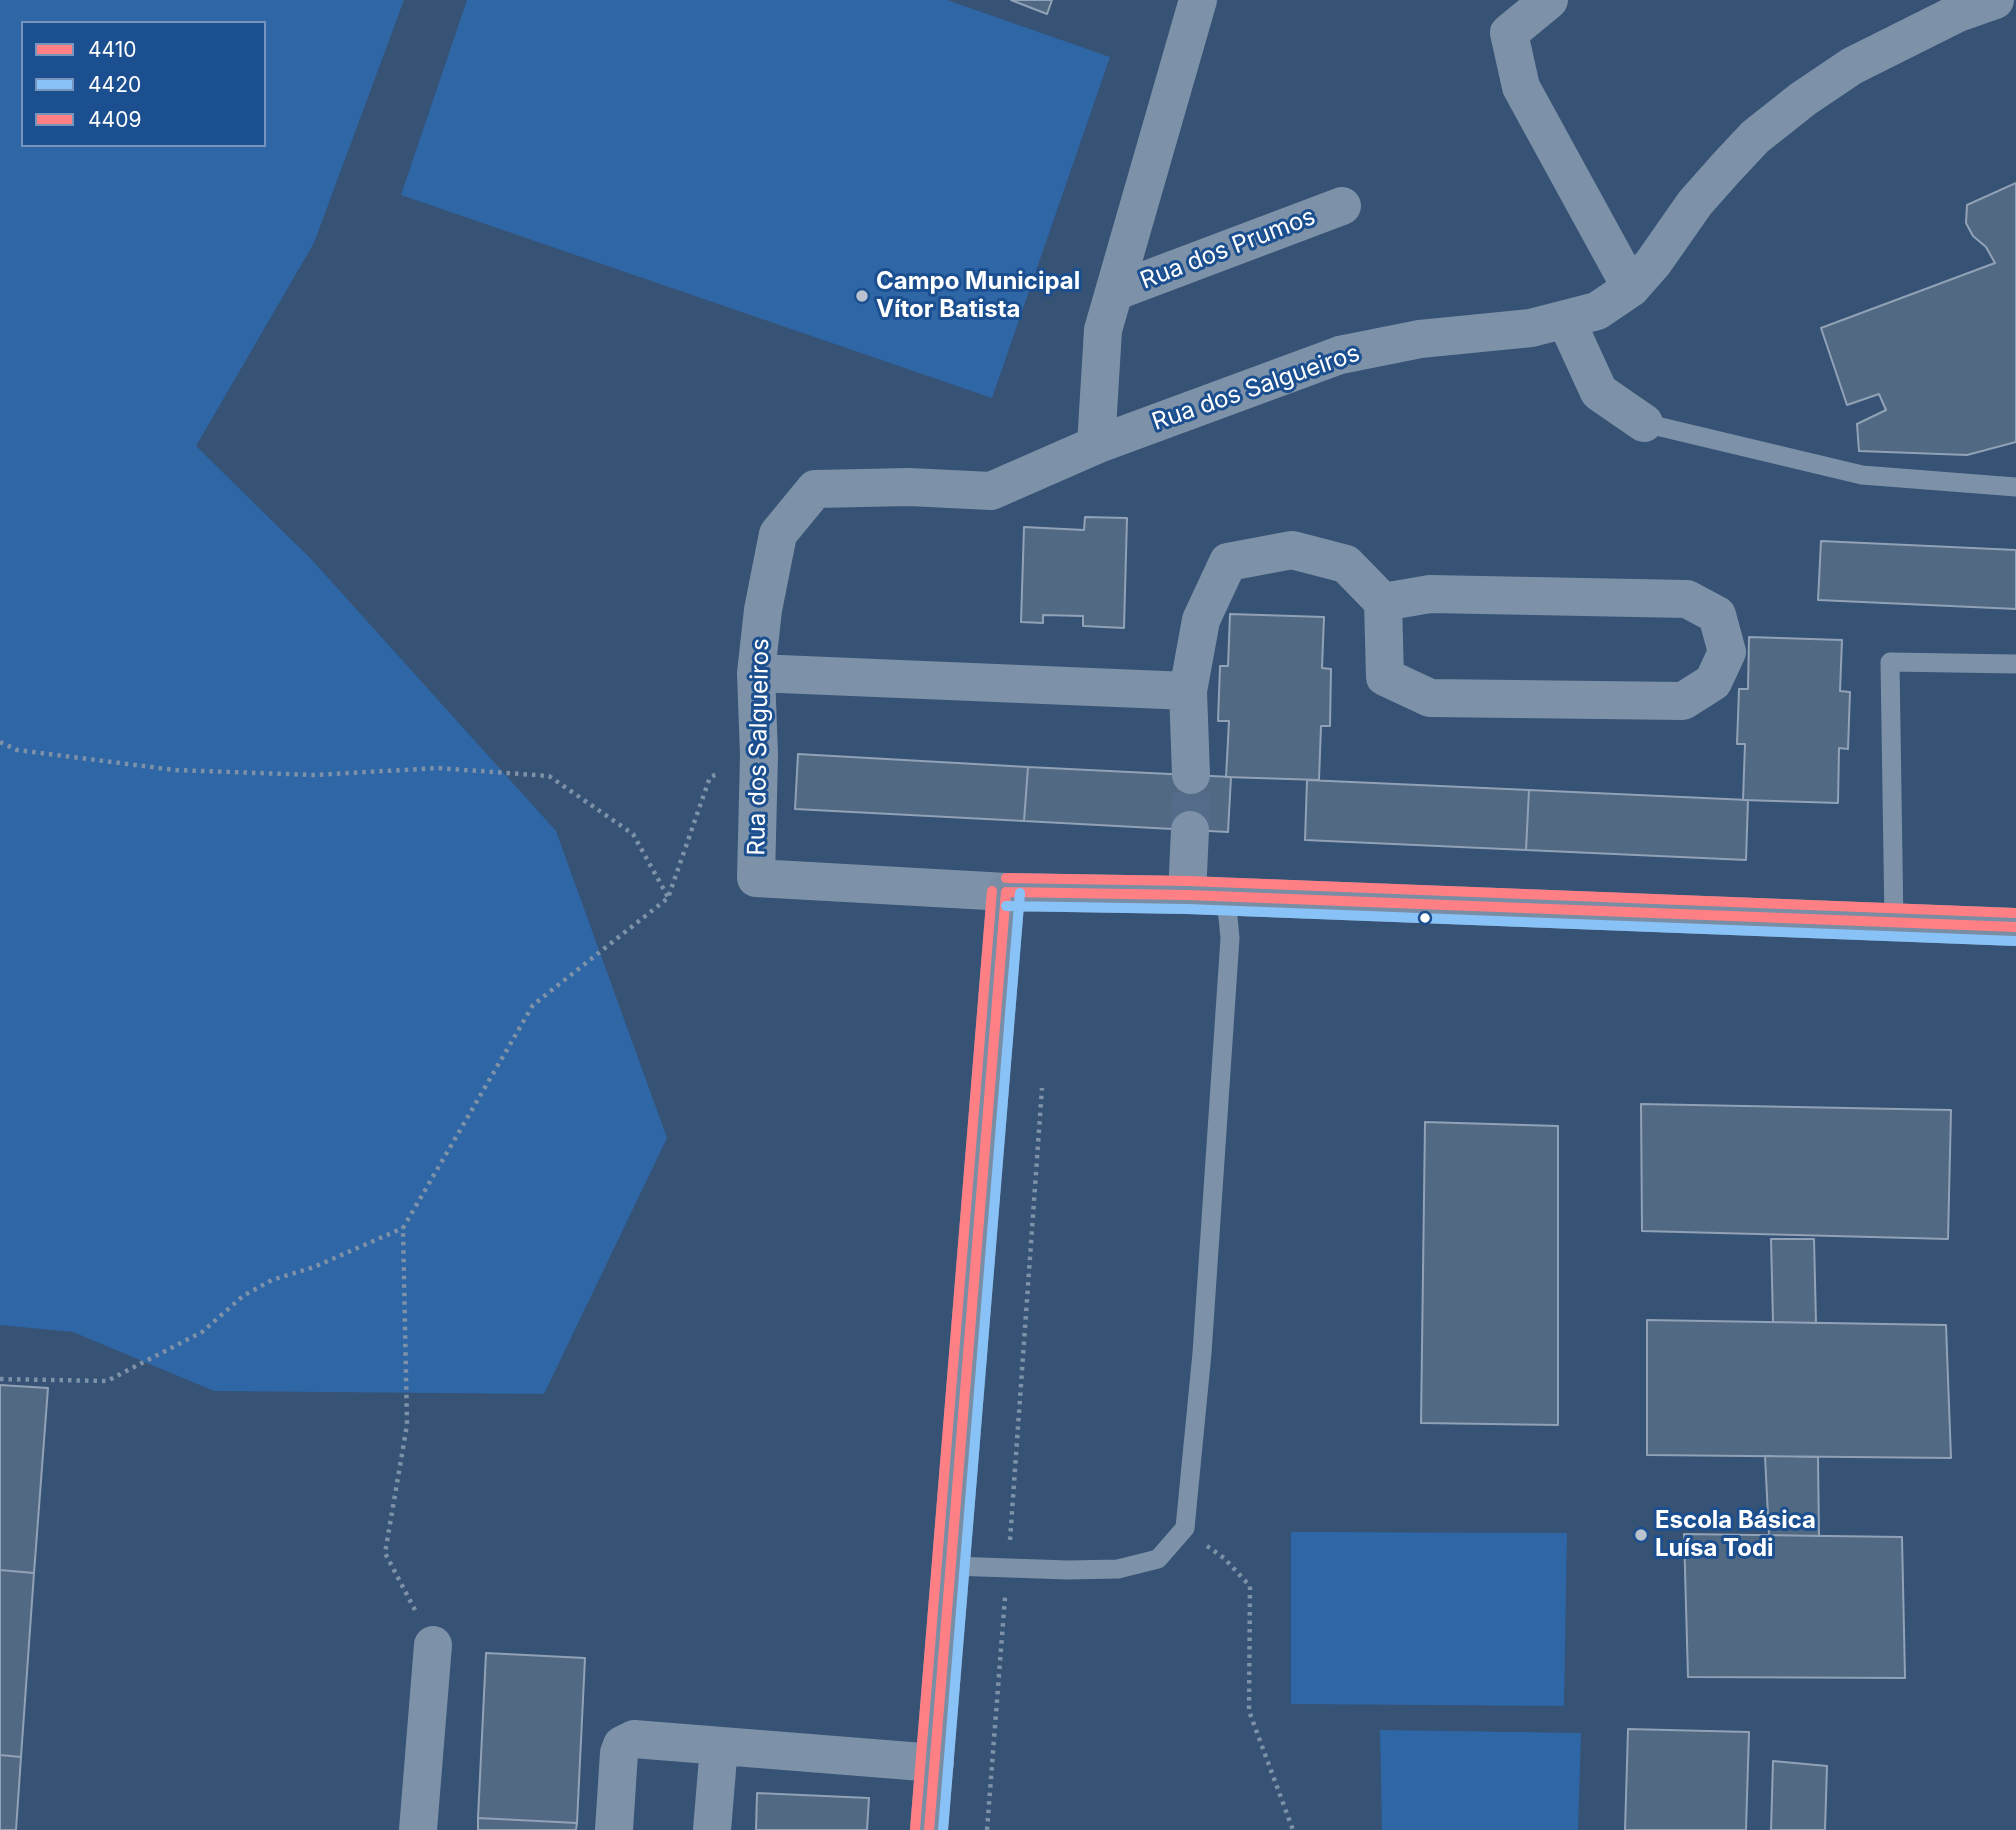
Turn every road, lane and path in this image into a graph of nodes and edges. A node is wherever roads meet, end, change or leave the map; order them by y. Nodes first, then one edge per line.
1 (1198, 0) edge
2 (1549, 0) edge
3 (1995, 0) edge
4 (1342, 206) dead end
5 (1631, 288) junction
6 (1114, 292) junction
7 (1566, 320) junction
8 (1644, 423) joint
9 (1096, 445) junction
10 (2016, 487) edge
11 (1383, 602) junction
12 (2016, 664) edge
13 (756, 673) junction
14 (1188, 691) junction
15 (0, 742) edge
16 (759, 755) junction
17 (1191, 775) tunnel mouth
18 (1190, 830) tunnel mouth
19 (1006, 892) junction
20 (1187, 895) junction
21 (1226, 897) junction
22 (668, 898) junction
23 (1894, 924) junction
24 (2016, 928) edge
25 (1042, 1088) dead end
26 (403, 1228) junction
27 (0, 1379) edge
28 (1224, 1558) dead end
29 (951, 1566) junction
30 (1008, 1568) junction
31 (433, 1645) joint
32 (719, 1746) junction
33 (935, 1763) junction
34 (418, 1830) edge
35 (614, 1830) edge
36 (712, 1830) edge
37 (929, 1830) edge
38 (987, 1830) edge
39 (1293, 1830) edge

1 - 6 street
2 - 5 street
3 - 5 street, Rua dos Salgueiros
4 - 6 street, Rua dos Prumos
5 - 7 street, Rua dos Salgueiros
6 - 9 street
7 - 8 street
7 - 9 street, Rua dos Salgueiros
8 - 10 lane
9 - 13 street, Rua dos Salgueiros
11 - 11 street
11 - 14 street
12 - 23 lane
13 - 14 street
13 - 16 street, Rua dos Salgueiros
14 - 17 street
15 - 22 path
16 - 19 street, Rua dos Salgueiros
16 - 22 path
18 - 20 street
19 - 20 street
19 - 29 street
20 - 21 street
21 - 23 street
21 - 30 lane
22 - 26 path
23 - 24 street
25 - 30 path
26 - 27 path
26 - 31 path
28 - 39 path
29 - 30 lane
29 - 33 street
30 - 38 path
31 - 34 street
32 - 33 street
32 - 35 street
32 - 36 street
33 - 37 street

